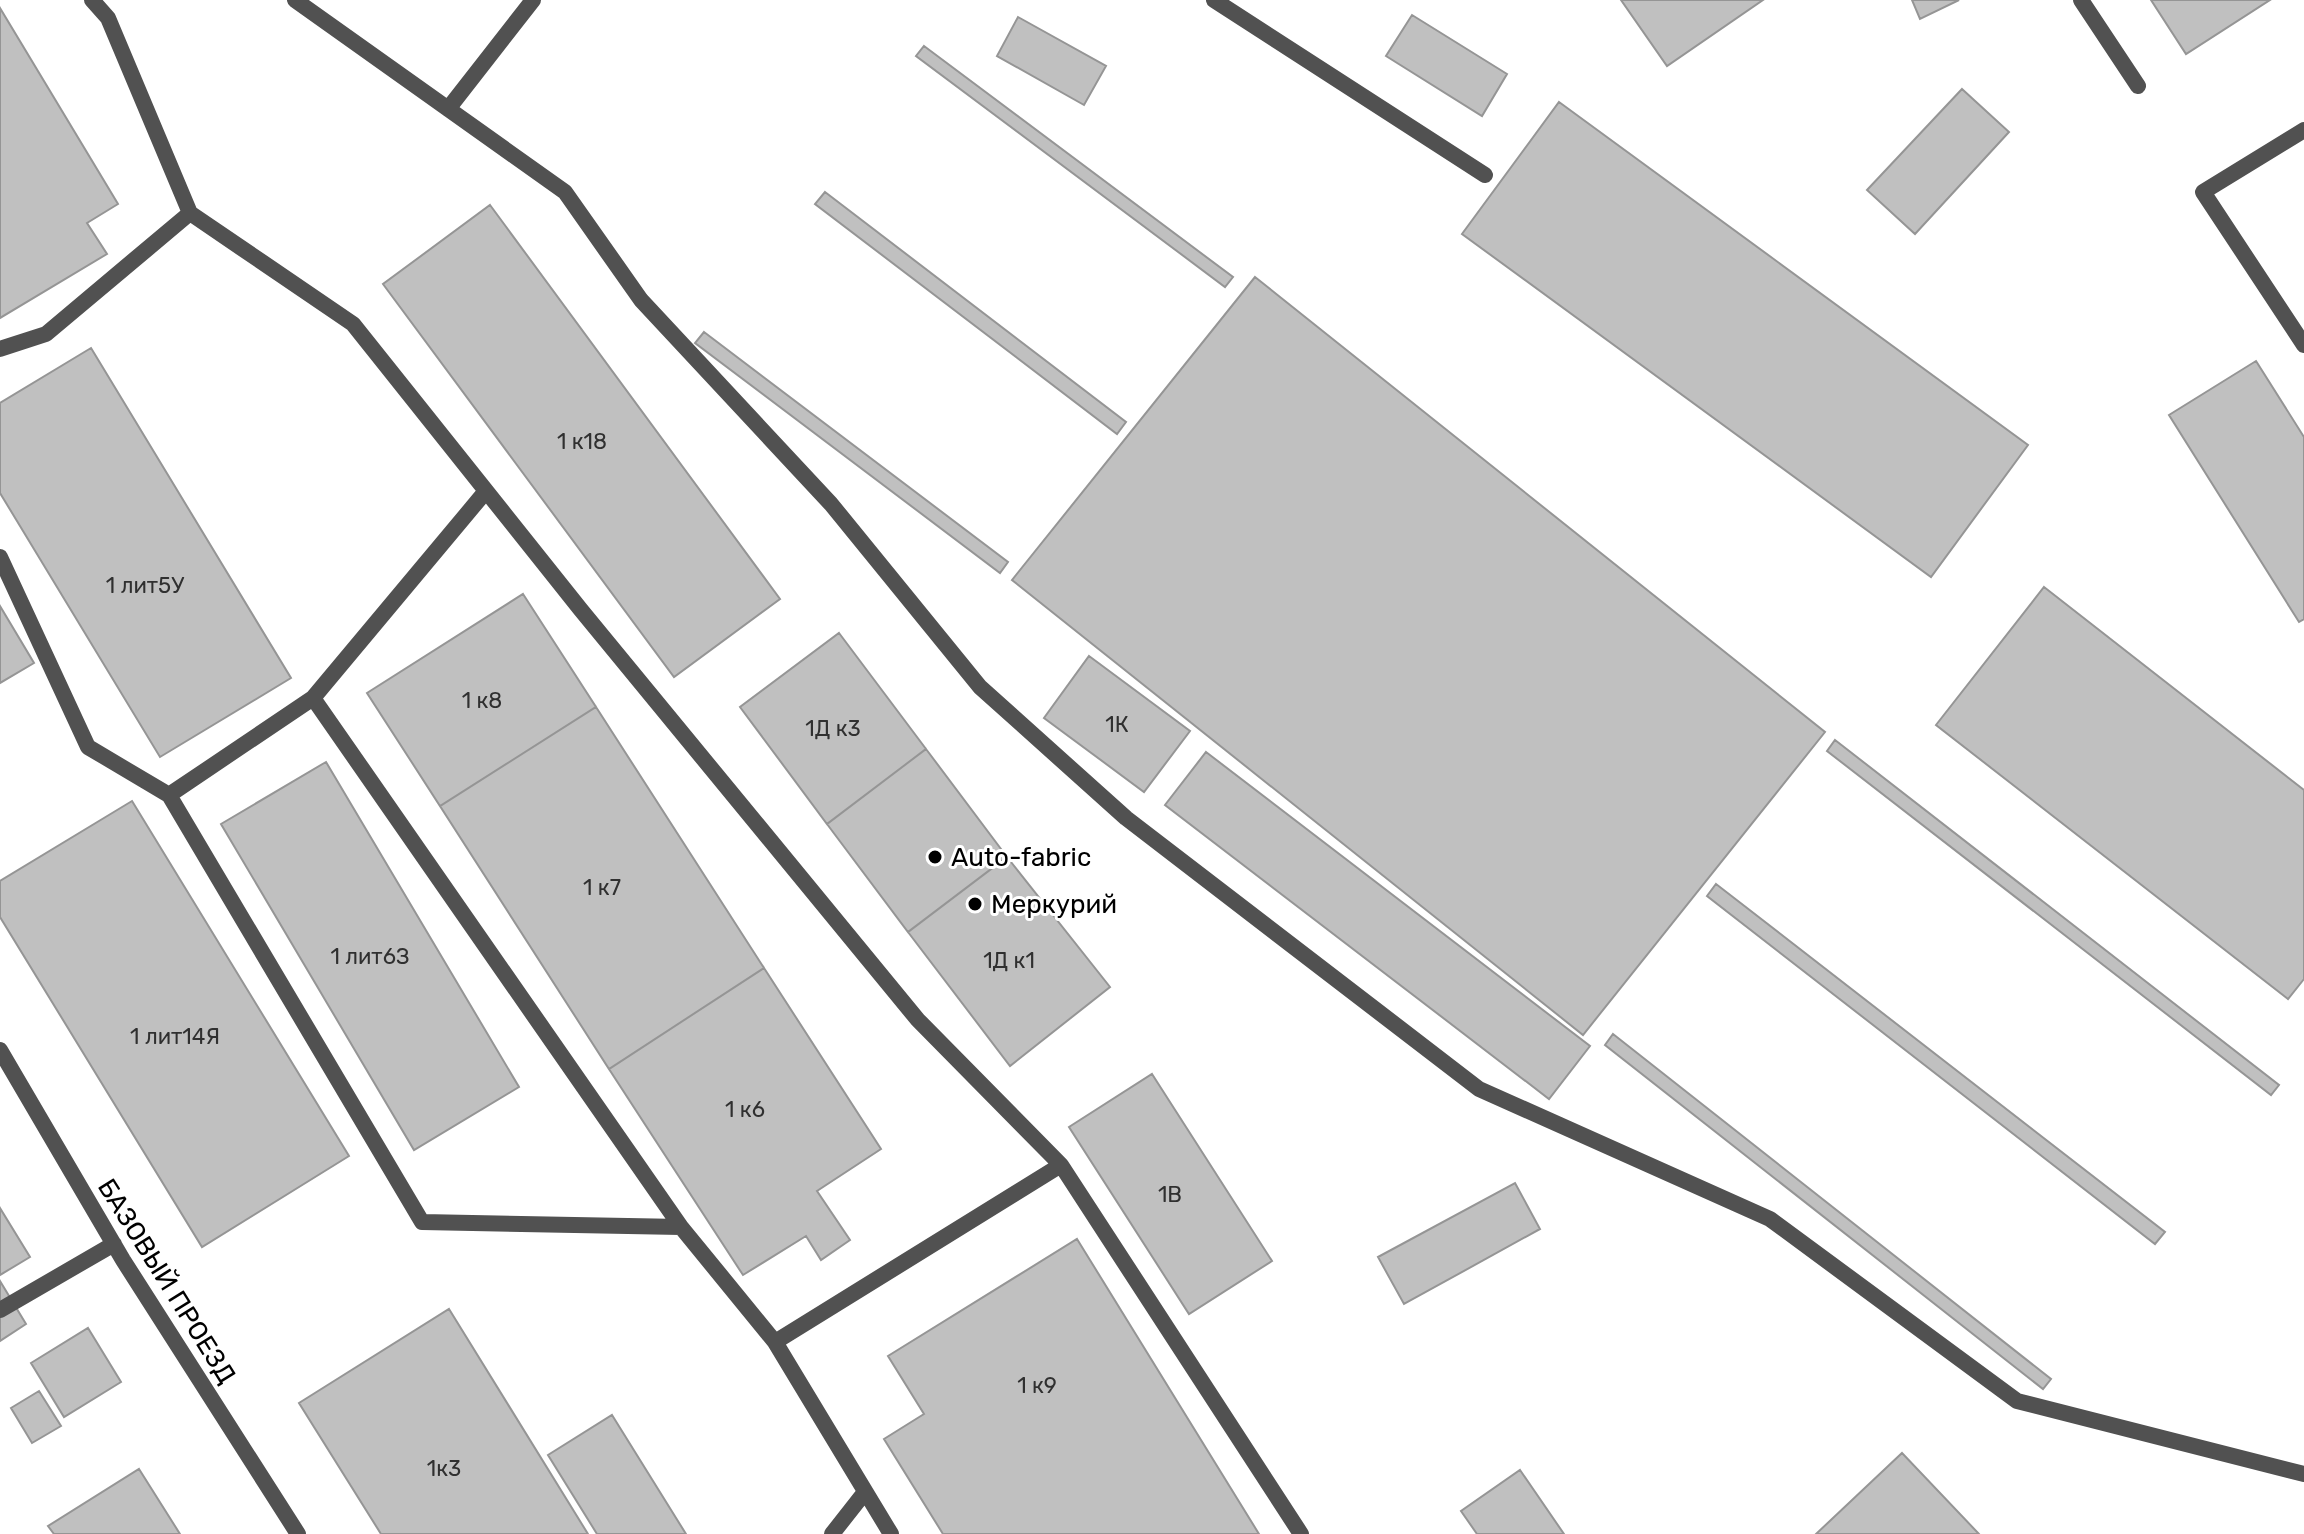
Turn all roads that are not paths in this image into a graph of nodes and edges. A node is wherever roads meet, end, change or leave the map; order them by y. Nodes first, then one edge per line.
1 (92, 0) edge
2 (295, 0) edge
3 (533, 0) edge
4 (1214, 0) edge
5 (2081, 0) edge
6 (2138, 86) dead end
7 (448, 109) junction
8 (2304, 130) edge
9 (1485, 175) dead end
10 (190, 213) junction
11 (2304, 345) edge
12 (0, 349) edge
13 (486, 491) junction
14 (0, 557) edge
15 (313, 698) junction
16 (169, 795) junction
17 (0, 1050) edge
18 (1061, 1165) junction
19 (681, 1227) junction
20 (114, 1244) junction
21 (0, 1310) edge
22 (775, 1342) junction
23 (2304, 1474) edge
24 (865, 1492) junction
25 (298, 1534) edge
26 (832, 1534) edge
27 (891, 1534) edge
28 (1301, 1534) edge

1 - 10 lane
2 - 7 lane
3 - 7 lane
4 - 9 lane
5 - 6 lane
7 - 23 lane
8 - 11 lane
10 - 12 lane
10 - 13 lane
13 - 15 lane
13 - 18 lane
14 - 16 lane
15 - 16 lane
15 - 19 lane
16 - 19 lane
17 - 20 lane, БАЗОВЫЙ ПРОЕЗД
18 - 22 lane
18 - 28 lane
19 - 22 lane
20 - 21 lane
20 - 25 lane, БАЗОВЫЙ ПРОЕЗД
22 - 24 lane
24 - 26 lane
24 - 27 lane

